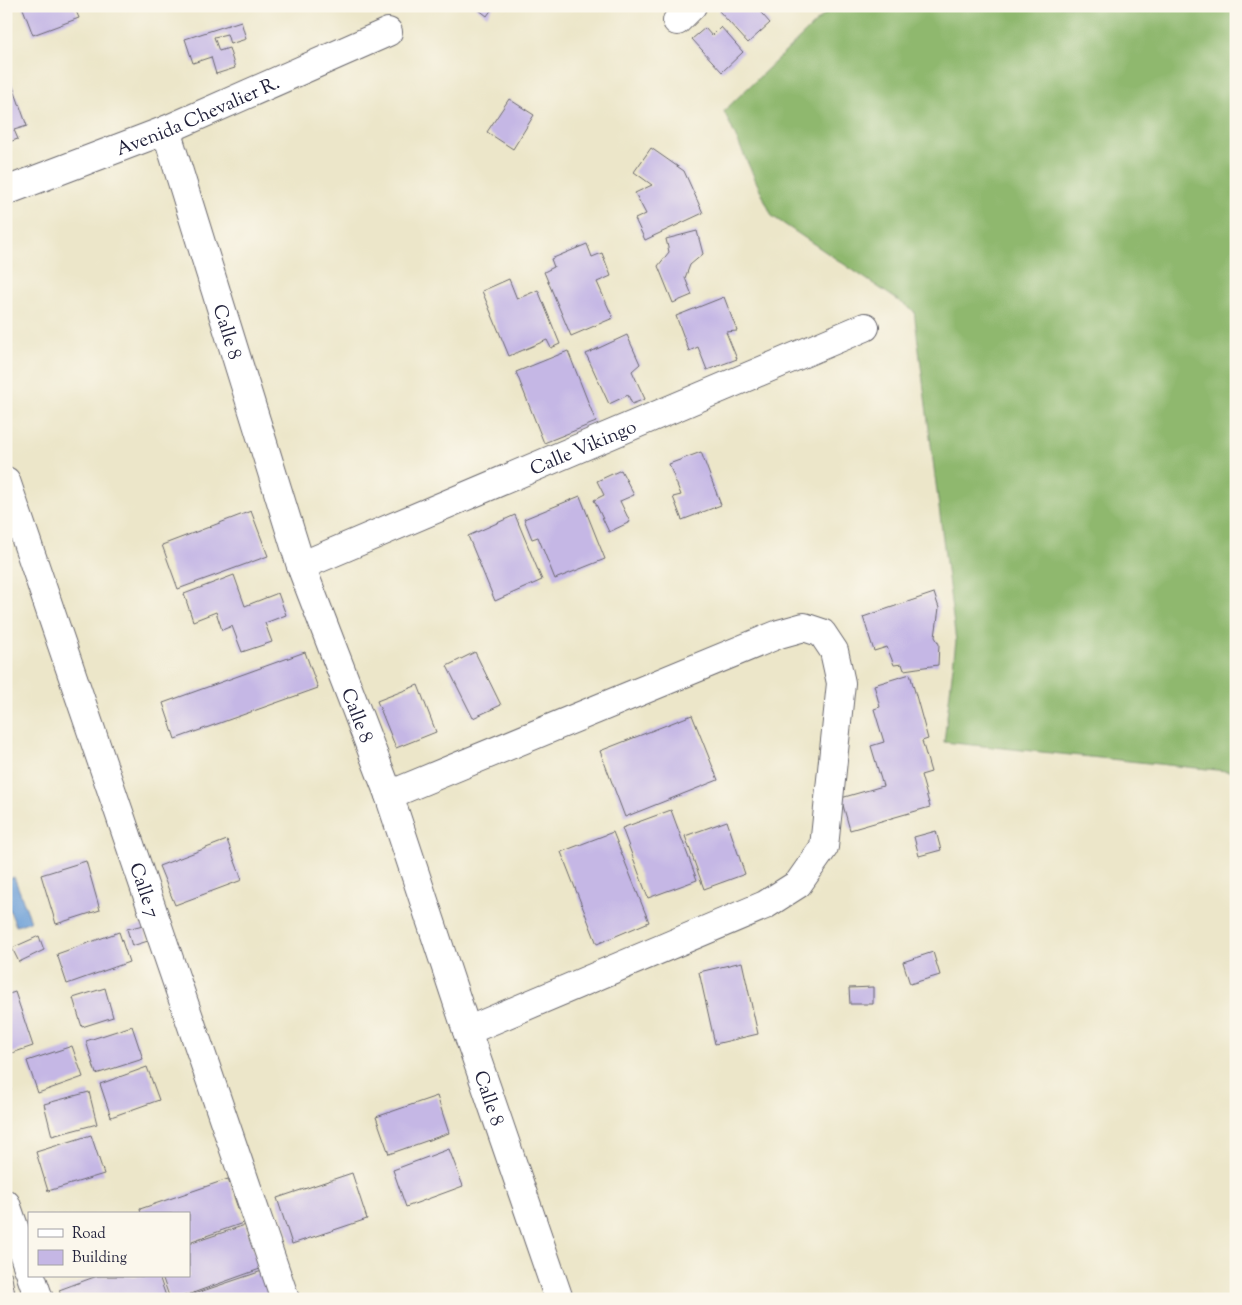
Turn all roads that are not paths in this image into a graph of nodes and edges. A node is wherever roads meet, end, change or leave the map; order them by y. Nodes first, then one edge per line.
1 (388, 32) dead end
2 (166, 130) junction
3 (6, 191) edge
4 (865, 327) dead end
5 (6, 481) edge
6 (301, 566) junction
7 (388, 795) junction
8 (467, 1031) junction
9 (6, 1204) edge
10 (28, 1267) edge
11 (32, 1278) edge
12 (39, 1299) edge
13 (285, 1299) edge
14 (559, 1299) edge

1 - 2 street, Avenida Chevalier R.
2 - 3 street, Avenida Chevalier R.
2 - 6 street, Calle 8
4 - 6 street, Calle Vikingo
5 - 13 street, Calle 7
6 - 7 street, Calle 8
7 - 8 street, Calle 8
7 - 8 street
8 - 14 street, Calle 8
9 - 10 street
11 - 12 street

